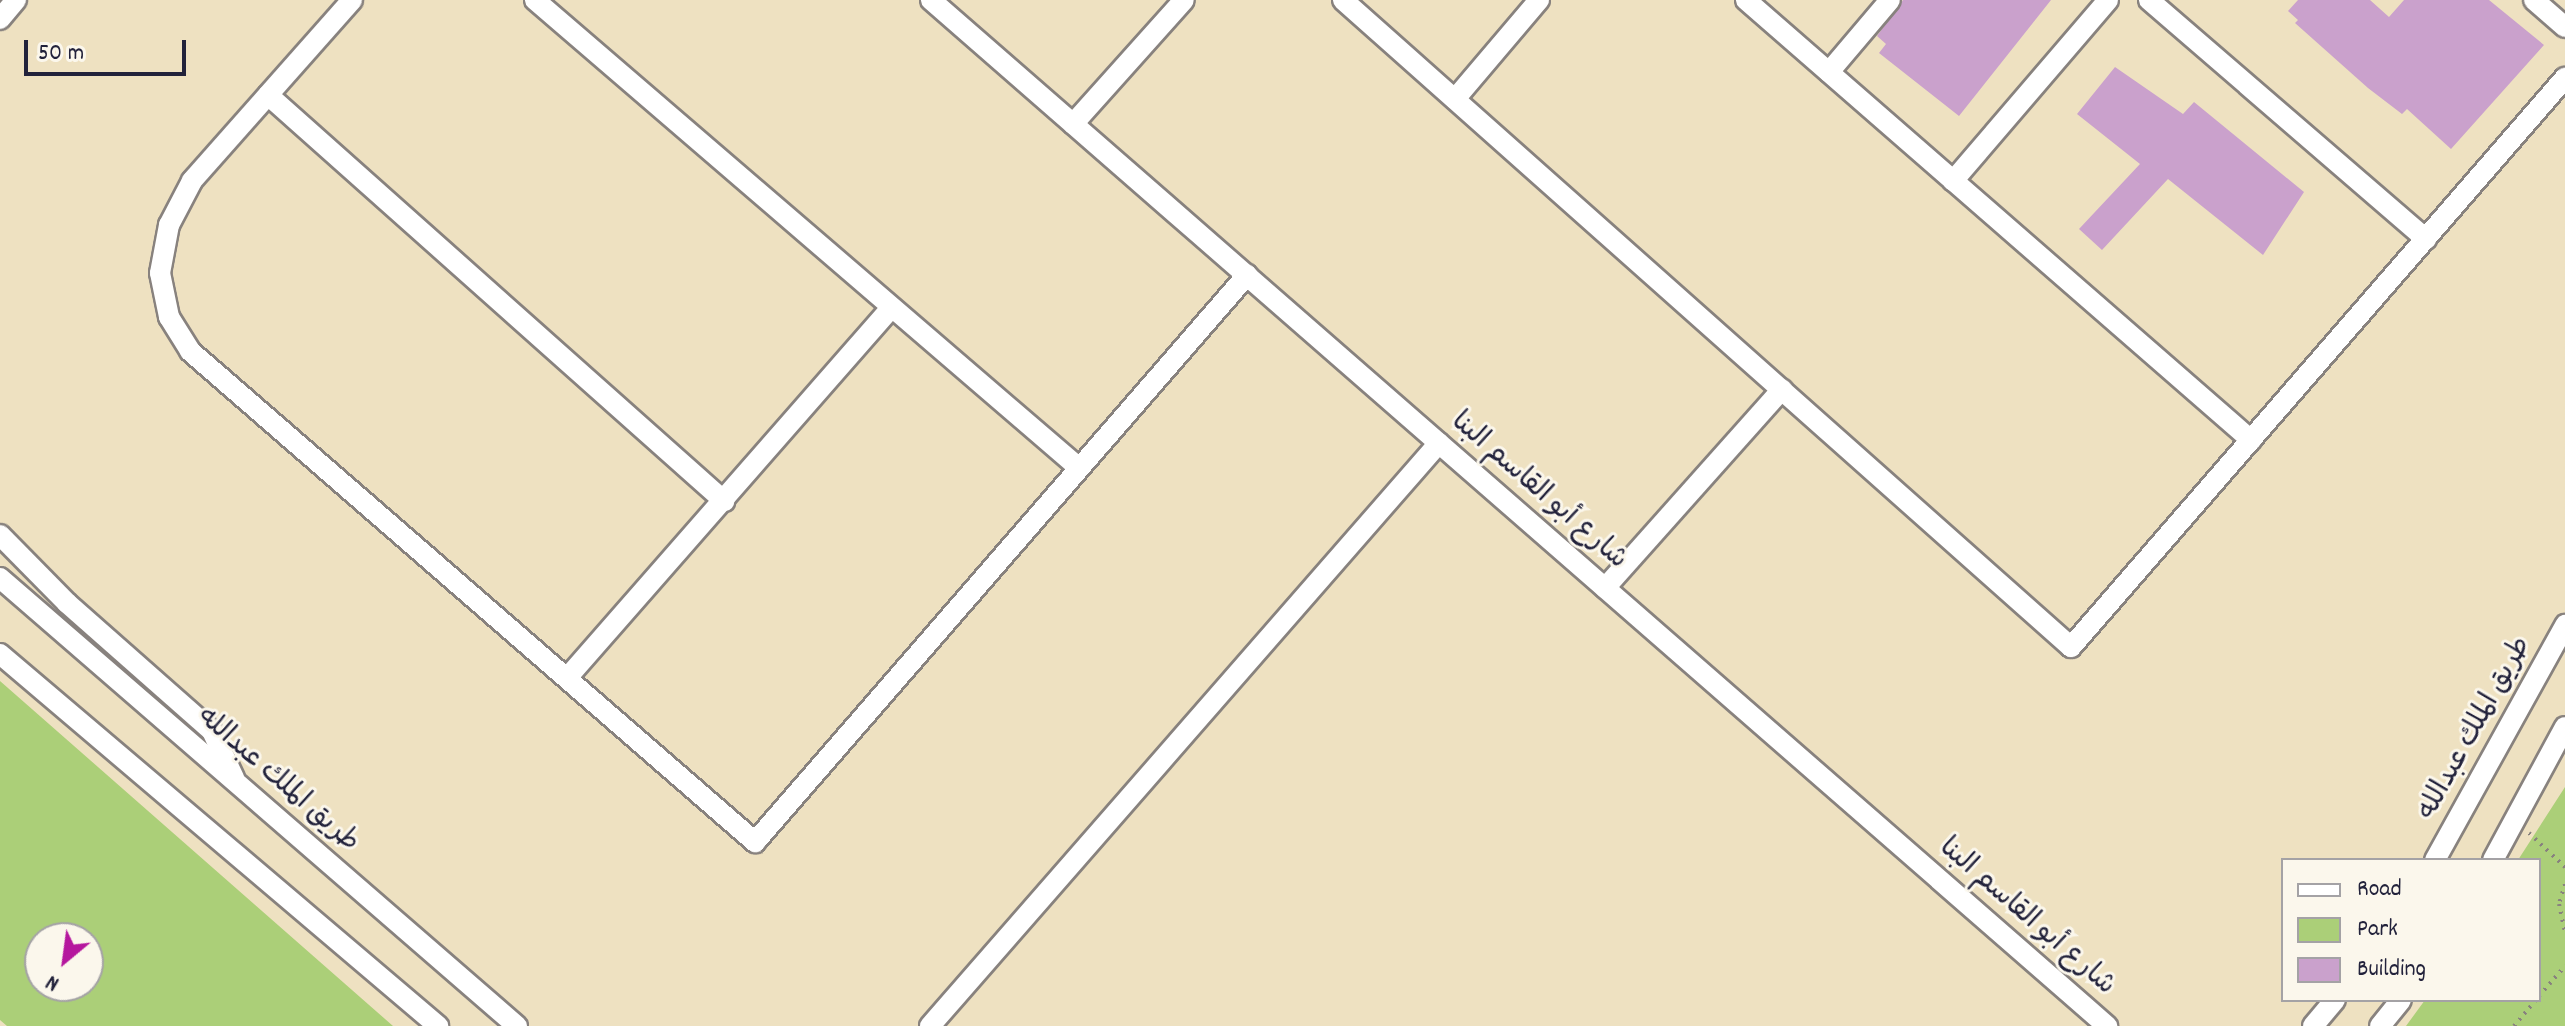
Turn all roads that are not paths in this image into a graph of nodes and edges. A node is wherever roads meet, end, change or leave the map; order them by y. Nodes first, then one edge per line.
1 (352, 0) edge
2 (535, 0) edge
3 (931, 0) edge
4 (1184, 0) edge
5 (1343, 0) edge
6 (1539, 0) edge
7 (1746, 0) edge
8 (1890, 0) edge
9 (2108, 0) edge
10 (2149, 0) edge
11 (2534, 0) edge
12 (2565, 27) edge
13 (1829, 72) junction
14 (2565, 78) edge
15 (268, 95) junction
16 (1455, 99) junction
17 (1073, 124) junction
18 (1953, 181) junction
19 (2426, 239) junction
20 (1247, 275) junction
21 (890, 309) junction
22 (1782, 389) junction
23 (2251, 440) junction
24 (1439, 443) junction
25 (1078, 467) junction
26 (724, 501) junction
27 (0, 535) edge
28 (0, 578) edge
29 (1605, 588) junction
30 (2565, 625) edge
31 (0, 637) edge
32 (0, 654) edge
33 (567, 678) junction
34 (42, 690) junction
35 (2565, 727) edge
36 (2565, 750) edge
37 (2543, 769) junction
38 (236, 781) junction
39 (2436, 858) edge
40 (2494, 858) edge
41 (2333, 1002) edge
42 (2399, 1002) edge
43 (438, 1026) edge
44 (517, 1026) edge
45 (930, 1026) edge
46 (2107, 1026) edge
47 (2313, 1026) edge
48 (2380, 1026) edge

1 - 15 street
2 - 21 street
3 - 17 street, شارع أبو القاسم البنا
4 - 17 street
5 - 16 street
6 - 16 street
7 - 13 street
8 - 13 street
9 - 18 street
10 - 19 street
11 - 12 street
13 - 18 street
14 - 19 street
15 - 26 street
15 - 33 street
16 - 22 street
17 - 20 street, شارع أبو القاسم البنا
18 - 23 street
19 - 23 street
20 - 24 street, شارع أبو القاسم البنا
20 - 25 street
21 - 25 street
21 - 26 street
22 - 23 street
22 - 29 street
24 - 29 street, شارع أبو القاسم البنا
24 - 45 street
25 - 33 street
26 - 33 street
27 - 38 street
28 - 38 street, طريق الملك عبدالله
29 - 46 street, شارع أبو القاسم البنا
30 - 39 street, طريق الملك عبدالله
31 - 34 street
32 - 34 street
34 - 43 street
35 - 37 street
36 - 37 street
37 - 40 street
38 - 44 street, طريق الملك عبدالله
41 - 47 street
42 - 48 street

